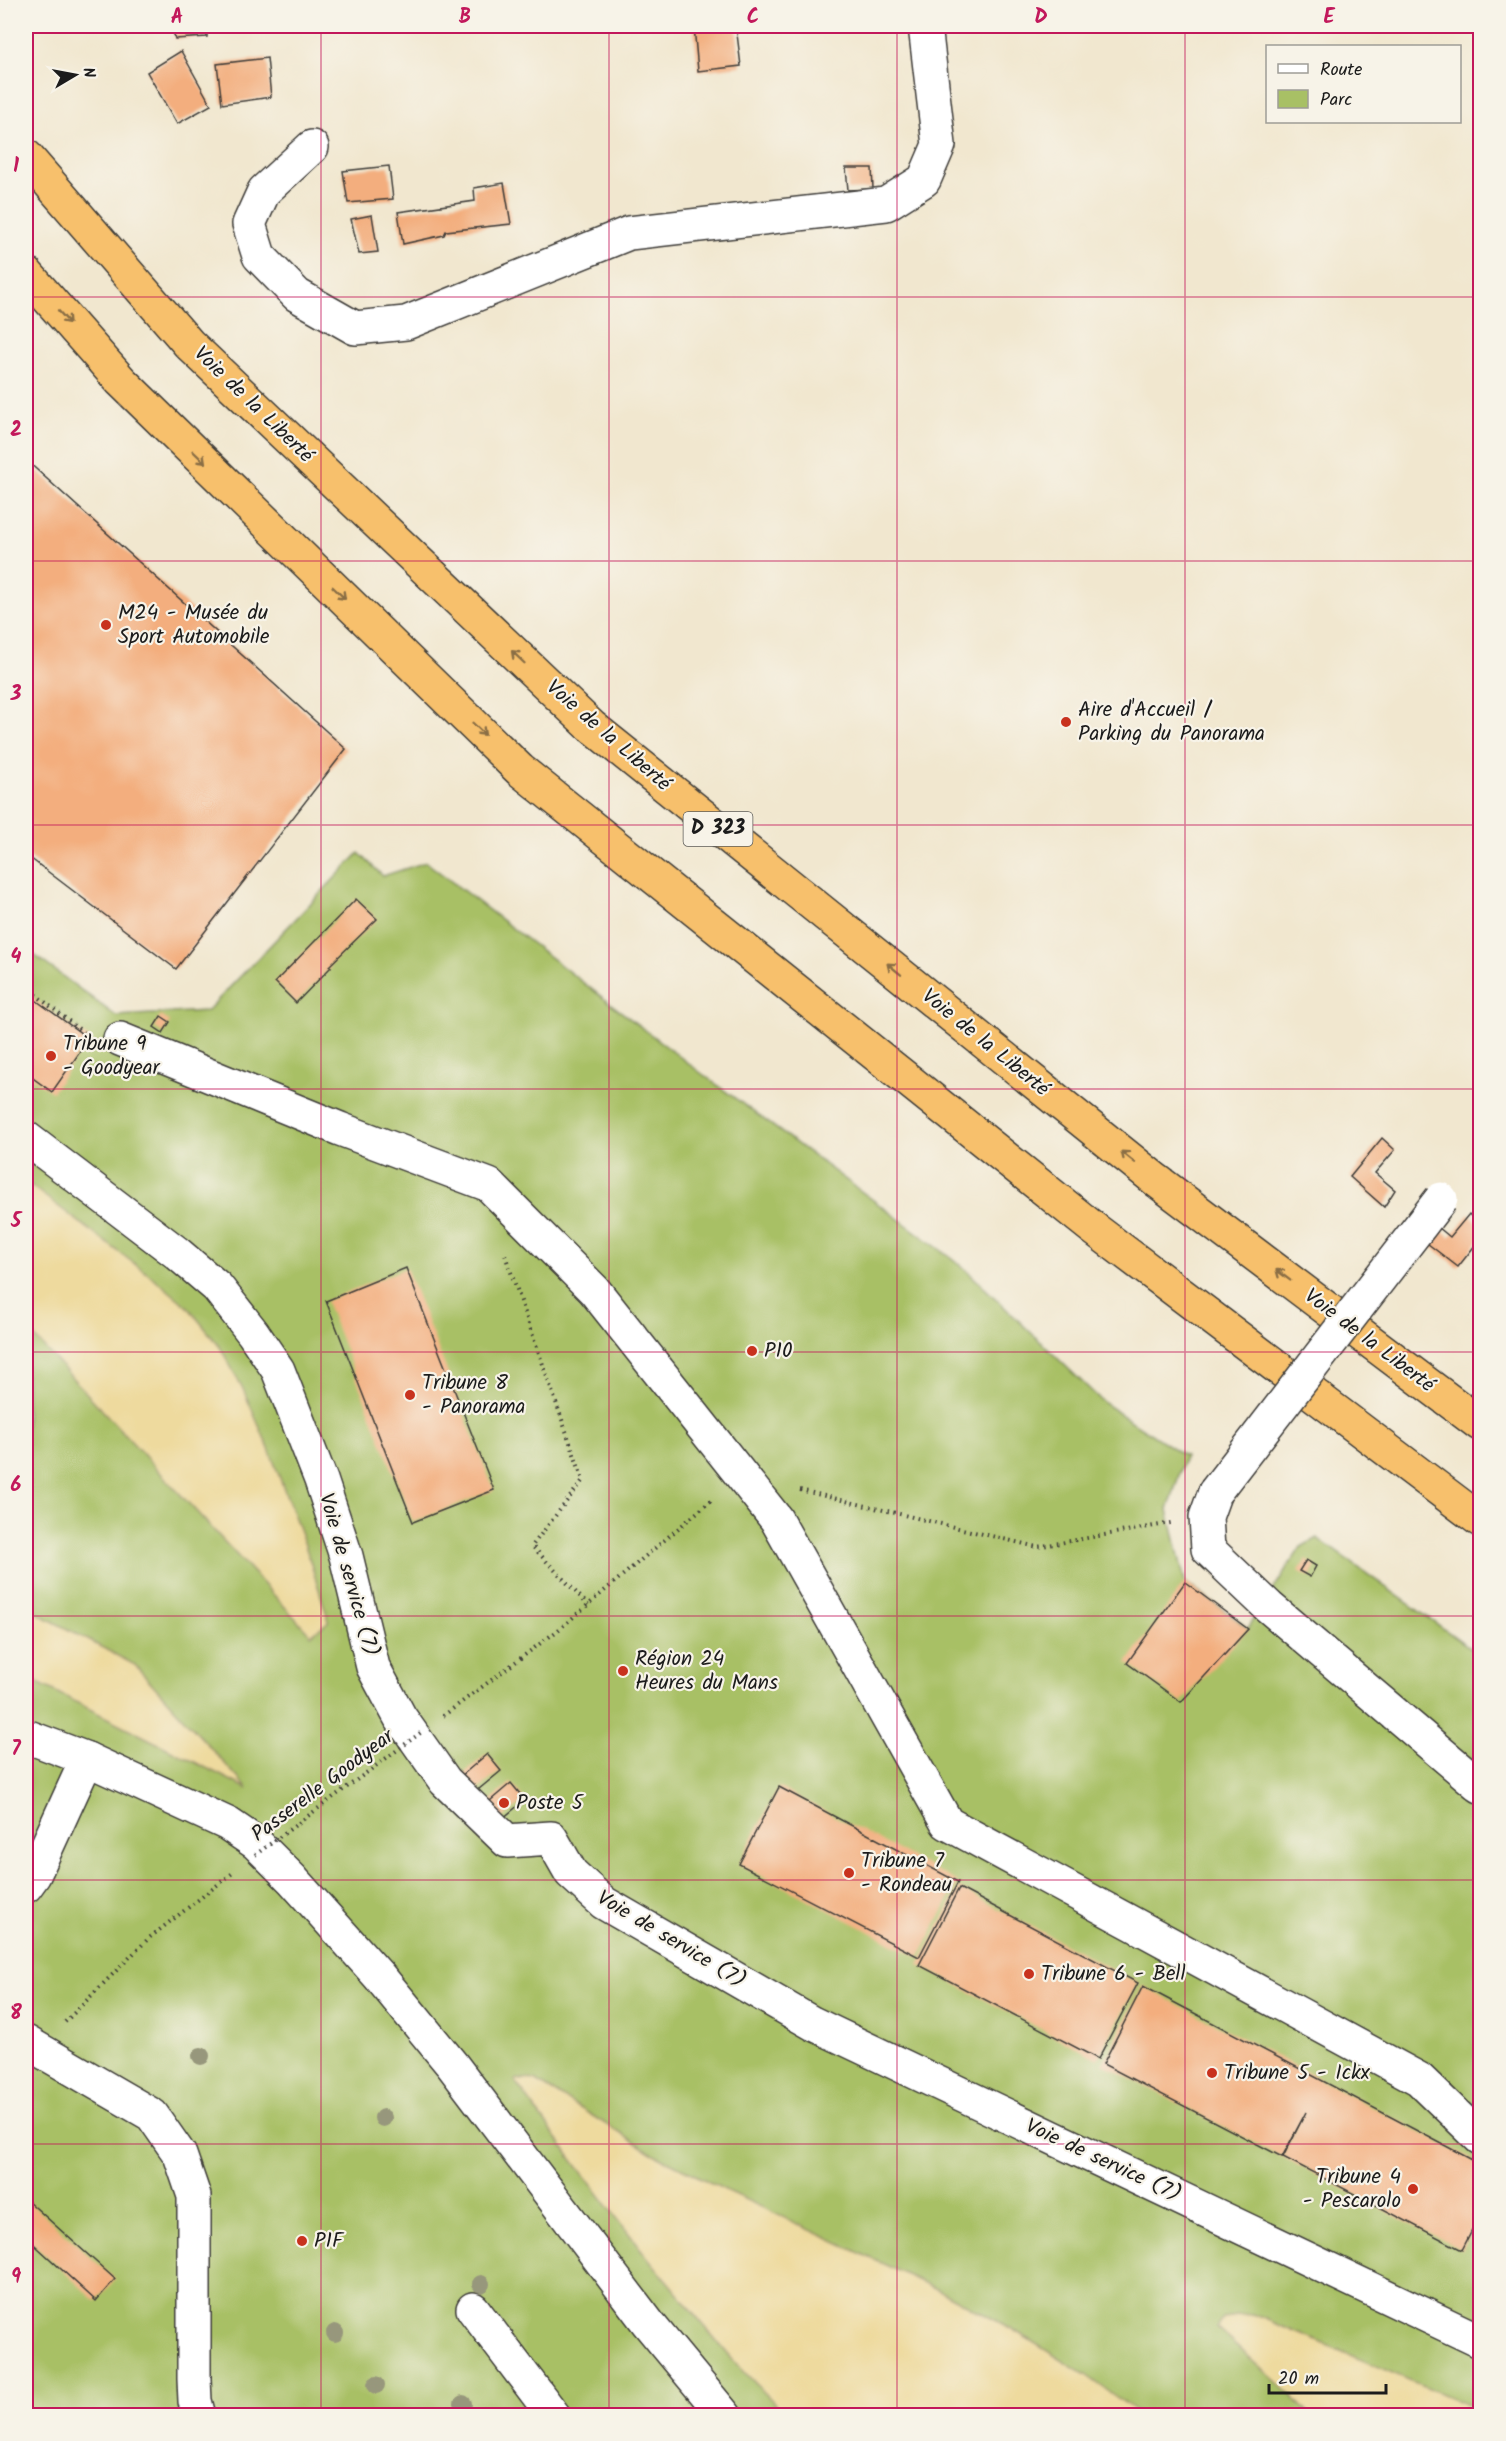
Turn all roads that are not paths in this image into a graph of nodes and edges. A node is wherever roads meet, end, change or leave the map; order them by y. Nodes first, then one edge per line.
1 (925, 26) edge
2 (312, 147) dead end
3 (26, 156) edge
4 (26, 273) edge
5 (120, 1039) dead end
6 (26, 1138) edge
7 (1441, 1200) dead end
8 (1480, 1424) edge
9 (1480, 1520) edge
10 (26, 1736) edge
11 (87, 1759) junction
12 (1480, 1786) edge
13 (26, 1886) edge
14 (26, 2042) edge
15 (1480, 2138) edge
16 (473, 2309) dead end
17 (1480, 2341) edge
18 (199, 2415) edge
19 (554, 2415) edge
20 (725, 2415) edge

1 - 2 street
8 -> 3 highway, Voie de la Liberté / D 323
4 -> 9 highway
5 - 15 street
6 - 17 street, Voie de service (7)
7 - 12 street, bridge
10 - 11 street
11 - 13 street
11 - 20 street
14 - 18 street
16 - 19 street

